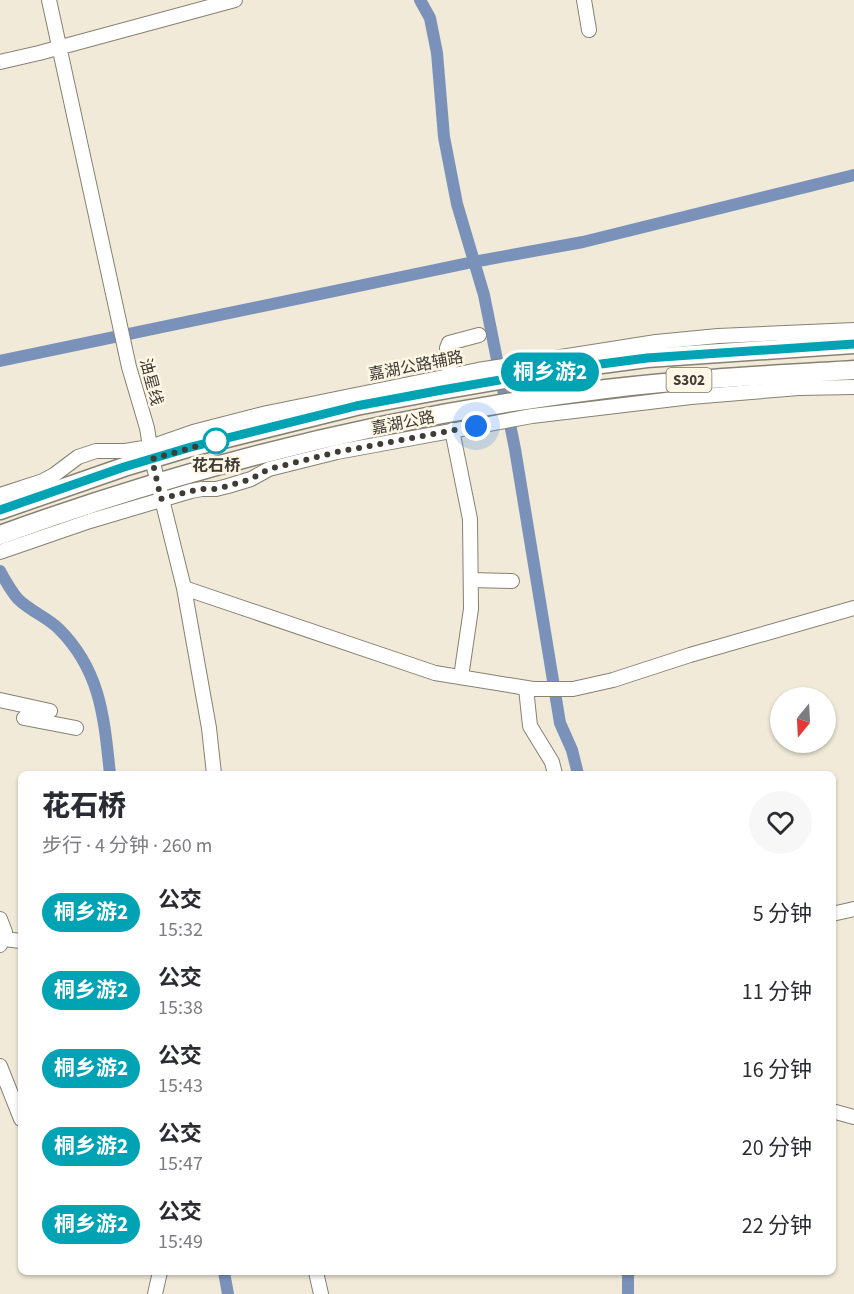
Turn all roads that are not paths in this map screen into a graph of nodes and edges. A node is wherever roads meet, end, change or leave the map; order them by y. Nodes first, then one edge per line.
1 (49, 0) edge
2 (235, 0) edge
3 (584, 0) edge
4 (589, 30) dead end
5 (60, 47) junction
6 (0, 62) edge
7 (854, 330) edge
8 (478, 335) dead end
9 (854, 344) edge
10 (522, 370) junction
11 (854, 370) edge
12 (450, 376) junction
13 (480, 376) junction
14 (854, 387) edge
15 (529, 408) junction
16 (489, 415) junction
17 (452, 430) junction
18 (151, 453) junction
19 (159, 491) junction
20 (3, 501) edge
21 (8, 538) edge
22 (0, 552) edge
23 (471, 580) junction
24 (512, 581) dead end
25 (184, 588) junction
26 (854, 608) edge
27 (461, 677) junction
28 (529, 688) junction
29 (0, 700) edge
30 (45, 714) junction
31 (24, 718) dead end
32 (76, 728) dead end
33 (214, 771) edge
34 (554, 771) edge
35 (854, 909) edge
36 (836, 913) edge
37 (0, 919) edge
38 (18, 941) edge
39 (2, 942) edge
40 (0, 1066) edge
41 (5, 1096) edge
42 (836, 1112) edge
43 (18, 1115) edge
44 (854, 1117) edge
45 (159, 1275) edge
46 (317, 1275) edge
47 (155, 1294) edge
48 (321, 1294) edge

1 - 5 street, 油星线
2 - 5 street
3 - 4 street
5 - 6 street
5 - 18 street, 油星线
7 - 10 street
8 - 12 street
9 - 10 main road, 嘉湖公路 / S302
10 - 13 main road, 嘉湖公路 / S302
11 - 15 main road, 嘉湖公路 / S302
12 - 13 street, 嘉湖公路辅路
12 - 18 street, 嘉湖公路辅路
13 - 18 main road, 嘉湖公路 / S302
14 - 15 street
15 - 16 main road, 嘉湖公路 / S302
16 - 17 street
16 - 19 main road, 嘉湖公路 / S302
17 - 19 street
17 - 23 street
18 - 19 street, 油星线
18 - 20 main road, 嘉湖公路 / S302
19 - 21 main road, 嘉湖公路 / S302
19 - 25 street, 油星线
21 - 22 street
23 - 24 street
23 - 27 street
25 - 27 street
25 - 33 street, 油星线
26 - 28 street
27 - 28 street
28 - 34 street
29 - 30 street
30 - 31 street
30 - 32 street
35 - 36 street
37 - 39 street
38 - 39 street
40 - 41 street
41 - 43 street
42 - 44 street
45 - 47 street
46 - 48 street

